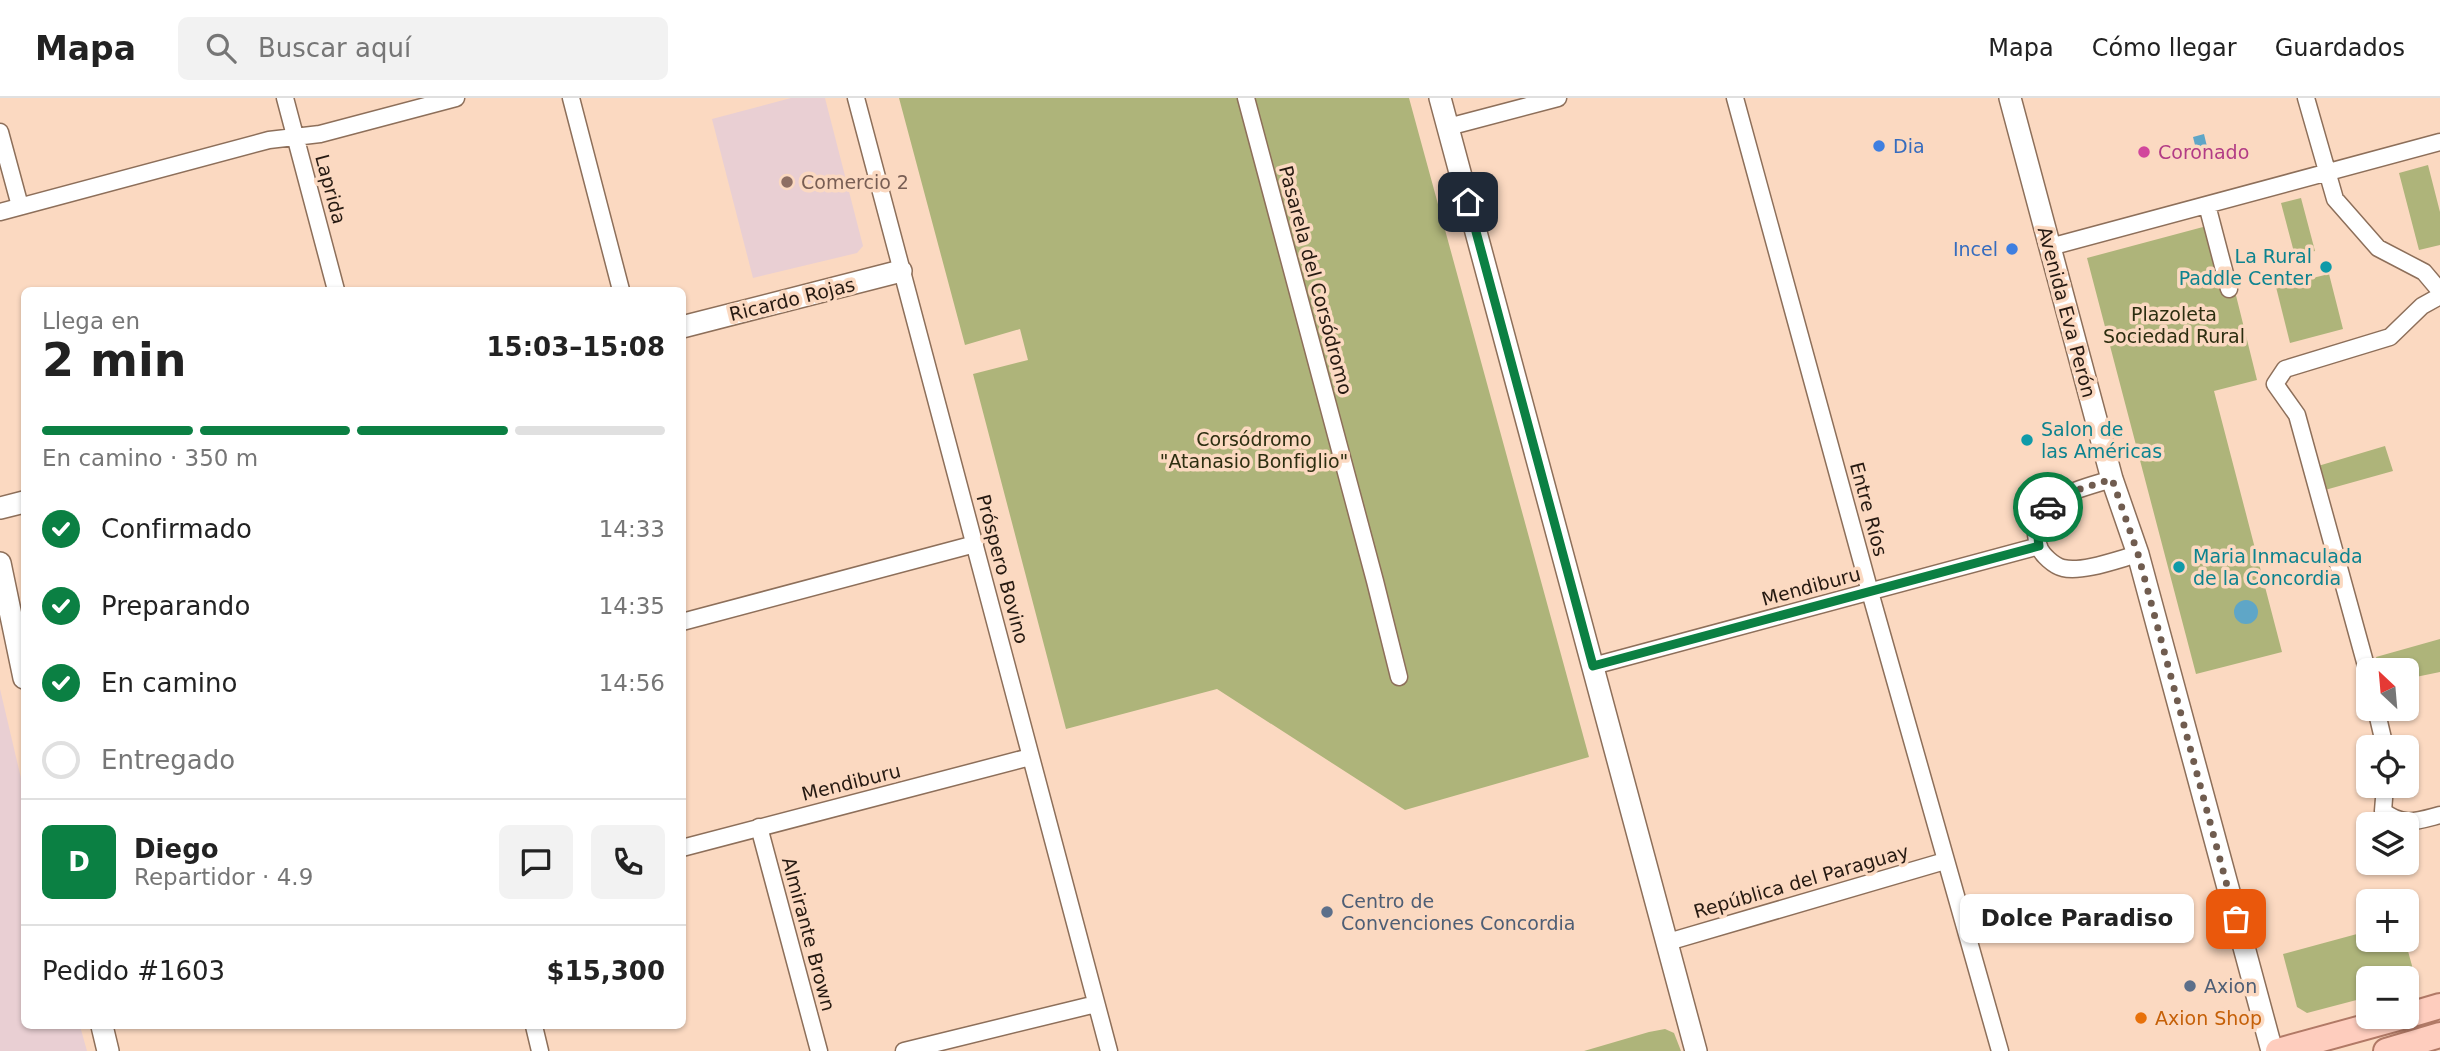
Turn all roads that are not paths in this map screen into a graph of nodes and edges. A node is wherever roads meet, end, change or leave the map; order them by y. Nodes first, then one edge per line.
1 (285, 98) edge
2 (456, 98) edge
3 (571, 98) edge
4 (856, 98) edge
5 (1246, 98) edge
6 (1440, 98) edge
7 (1558, 98) edge
8 (1735, 98) edge
9 (2010, 98) edge
10 (2306, 98) edge
11 (1448, 127) junction
12 (0, 132) edge
13 (295, 137) junction
14 (2440, 142) edge
15 (2327, 172) junction
16 (2207, 205) junction
17 (20, 206) junction
18 (0, 212) edge
19 (2050, 247) junction
20 (901, 271) junction
21 (335, 287) edge
22 (620, 287) edge
23 (2229, 289) dead end
24 (2440, 293) edge
25 (686, 326) edge
26 (2112, 479) junction
27 (21, 503) edge
28 (0, 508) edge
29 (975, 544) junction
30 (2039, 546) junction
31 (2138, 554) junction
32 (0, 563) edge
33 (1870, 592) junction
34 (686, 621) edge
35 (2364, 658) edge
36 (21, 664) edge
37 (1593, 666) junction
38 (1399, 677) dead end
39 (1030, 757) junction
40 (2384, 798) edge
41 (2440, 815) edge
42 (759, 827) junction
43 (686, 847) edge
44 (1945, 862) junction
45 (1668, 942) junction
46 (1096, 1004) junction
47 (2440, 1006) edge
48 (2419, 1012) edge
49 (103, 1029) edge
50 (535, 1029) edge
51 (2357, 1029) edge
52 (2440, 1035) edge
53 (108, 1051) edge
54 (540, 1051) edge
55 (820, 1051) edge
56 (904, 1051) edge
57 (1109, 1051) edge
58 (1696, 1051) edge
59 (2000, 1051) edge
60 (2272, 1051) edge
61 (2277, 1051) edge
62 (2386, 1051) edge

1 - 13 street, Laprida
2 - 13 street
3 - 22 street
4 - 20 street, Próspero Bovino
5 - 38 street, Pasarela del Corsódromo
6 - 11 street
7 - 11 street
8 - 33 street, Entre Ríos
9 - 19 street, Avenida Eva Perón
10 - 15 street
11 - 37 street
12 - 17 street
13 - 17 street
13 - 21 street, Laprida
14 - 15 street
15 - 16 street
15 - 24 street
16 - 19 street
16 - 23 street
17 - 18 street
19 - 26 street, Avenida Eva Perón
20 - 25 street, Ricardo Rojas
20 - 29 street, Próspero Bovino
24 - 35 street
26 - 30 street
26 - 31 street, Avenida Eva Perón
27 - 28 street
29 - 34 street
29 - 39 street, Próspero Bovino
30 - 31 street
30 - 33 street, Mendiburu
31 - 60 street, Avenida Eva Perón
32 - 36 street
33 - 37 street, Mendiburu
33 - 44 street, Entre Ríos
37 - 45 street
39 - 42 street, Mendiburu
39 - 46 street, Próspero Bovino
40 - 41 street
42 - 43 street, Mendiburu
42 - 55 street, Almirante Brown
44 - 45 street, República del Paraguay
44 - 59 street, Entre Ríos
45 - 58 street
46 - 56 street
46 - 57 street, Próspero Bovino
47 - 48 main road
49 - 53 street
50 - 54 street
51 - 61 main road
52 - 62 main road

